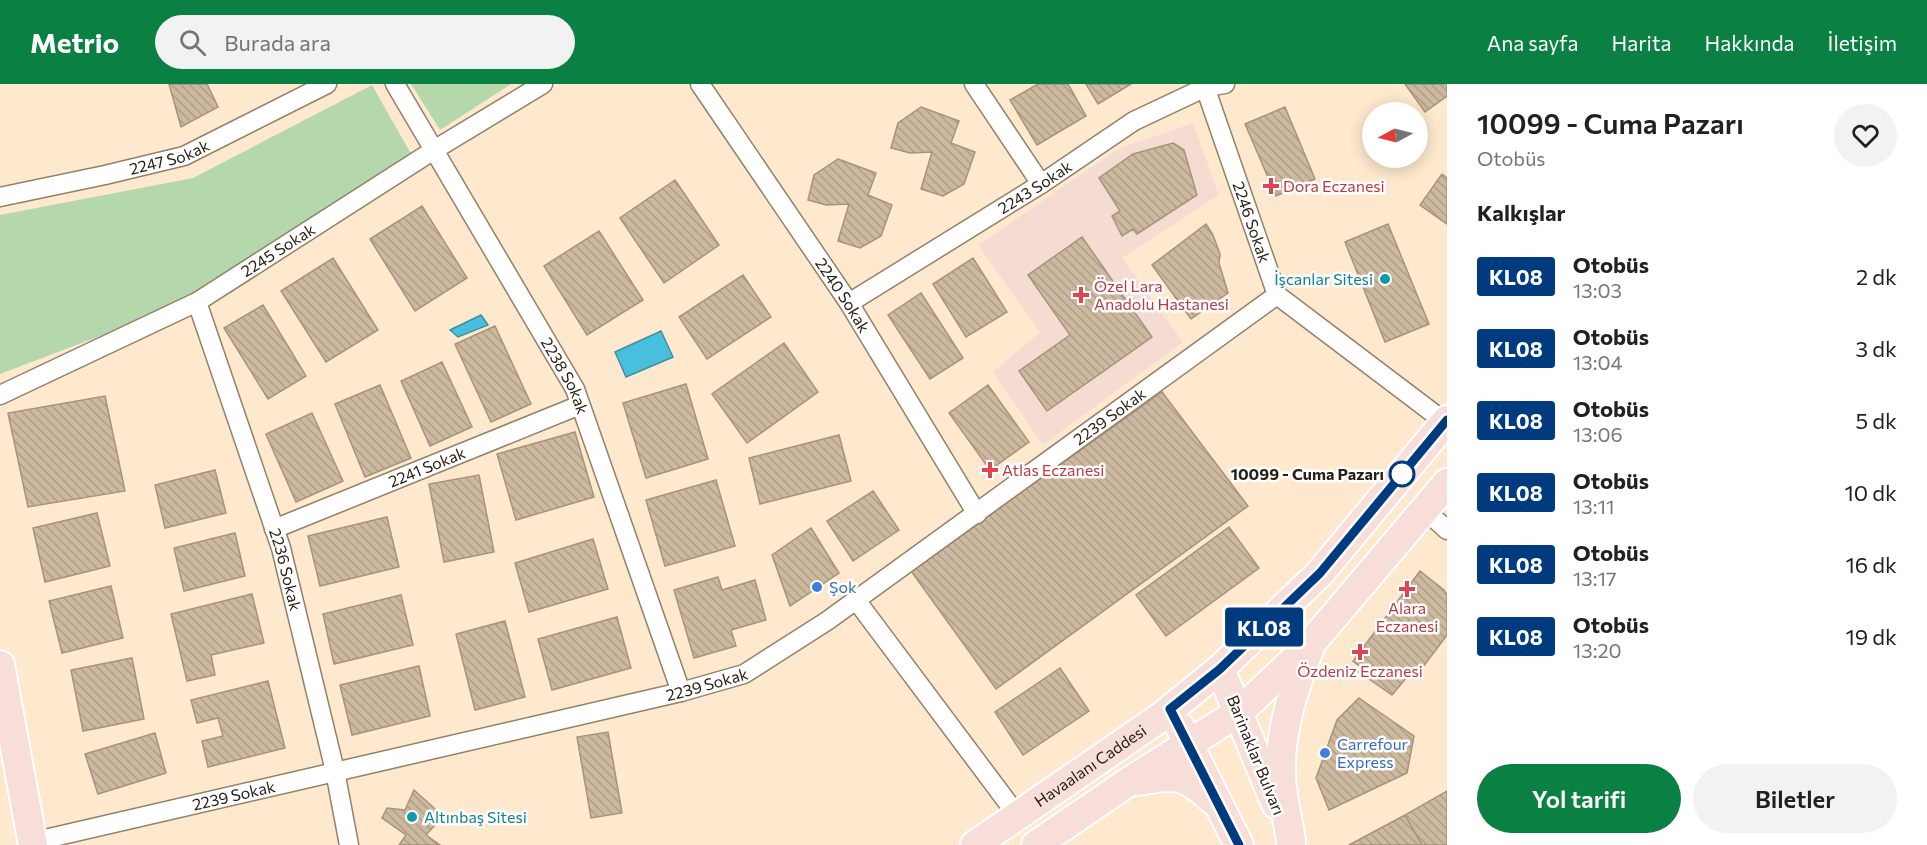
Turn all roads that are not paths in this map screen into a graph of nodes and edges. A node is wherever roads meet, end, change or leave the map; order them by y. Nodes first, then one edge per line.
1 (327, 84) edge
2 (395, 84) edge
3 (543, 84) edge
4 (700, 84) edge
5 (974, 84) edge
6 (1225, 84) edge
7 (1205, 86) edge
8 (434, 150) junction
9 (1041, 184) junction
10 (0, 197) edge
11 (1277, 295) junction
12 (197, 302) junction
13 (849, 303) junction
14 (0, 395) edge
15 (580, 405) junction
16 (1446, 421) edge
17 (1447, 483) edge
18 (1425, 510) junction
19 (977, 514) junction
20 (274, 529) junction
21 (1447, 530) edge
22 (856, 600) junction
23 (1311, 644) junction
24 (0, 665) edge
25 (1220, 669) junction
26 (681, 692) junction
27 (1170, 709) junction
28 (1239, 712) junction
29 (1188, 744) junction
30 (335, 771) junction
31 (1127, 783) junction
32 (1219, 805) junction
33 (1017, 815) junction
34 (32, 843) edge
35 (1292, 843) edge
36 (349, 845) edge
37 (975, 845) edge
38 (1036, 845) edge
39 (1239, 845) edge

1 - 10 street, 2247 Sokak
2 - 8 street, 2238 Sokak
3 - 8 street, 2245 Sokak
4 - 13 street, 2240 Sokak
5 - 9 street
6 - 7 street, 2243 Sokak
7 - 9 street, 2243 Sokak
7 - 11 street, 2246 Sokak
8 - 12 street, 2245 Sokak
8 - 15 street, 2238 Sokak
9 - 13 street, 2243 Sokak
11 - 16 street
11 - 19 street, 2239 Sokak
12 - 14 street, 2245 Sokak
12 - 20 street, 2236 Sokak
13 - 19 street, 2240 Sokak
15 - 20 street, 2241 Sokak
15 - 26 street, 2238 Sokak
16 - 25 main road, Havaalanı Caddesi
17 - 18 main road
18 - 21 street
18 - 23 main road
19 - 22 street, 2239 Sokak
20 - 30 street, 2236 Sokak
22 - 26 street, 2239 Sokak
22 - 33 street
23 - 28 main road
23 - 35 main road
24 - 34 main road
25 - 27 main road, Havaalanı Caddesi
25 - 28 main road, Barinaklar Bulvarı
26 - 30 street, 2239 Sokak
27 - 29 main road
27 - 33 main road, Havaalanı Caddesi
28 - 29 main road
28 - 35 main road, Barinaklar Bulvarı
29 - 31 main road
29 - 32 main road
30 - 34 street, 2239 Sokak
30 - 36 street, 2236 Sokak
31 - 32 main road
31 - 38 main road
32 - 39 main road
33 - 37 main road, Havaalanı Caddesi

